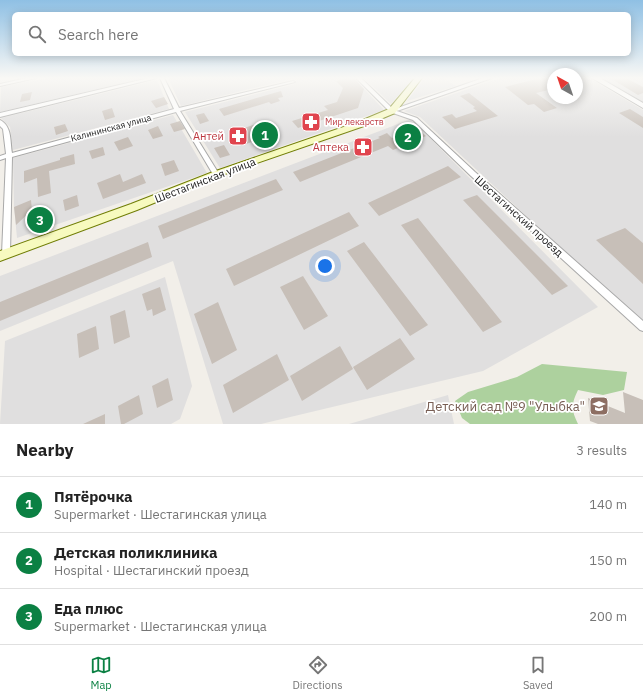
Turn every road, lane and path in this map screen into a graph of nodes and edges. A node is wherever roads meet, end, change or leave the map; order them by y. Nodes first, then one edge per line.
1 (72, 98) edge
2 (171, 98) edge
3 (228, 98) edge
4 (378, 98) edge
5 (403, 98) edge
6 (431, 98) edge
7 (629, 98) edge
8 (643, 106) edge
9 (177, 110) junction
10 (392, 111) junction
11 (0, 115) edge
12 (0, 122) edge
13 (9, 156) junction
14 (0, 158) edge
15 (216, 174) junction
16 (3, 200) edge
17 (3, 255) edge
18 (643, 326) edge

1 - 11 street
2 - 9 street
3 - 9 street, Калининская улица
4 - 10 street
5 - 10 main road, Шестагинская улица
6 - 10 street
7 - 8 street
9 - 13 street, Калининская улица
9 - 15 street
10 - 15 main road, Шестагинская улица
10 - 18 street, Шестагинский проезд
12 - 13 street
13 - 14 street, Калининская улица
13 - 16 street
15 - 17 main road, Шестагинская улица
16 - 17 street

